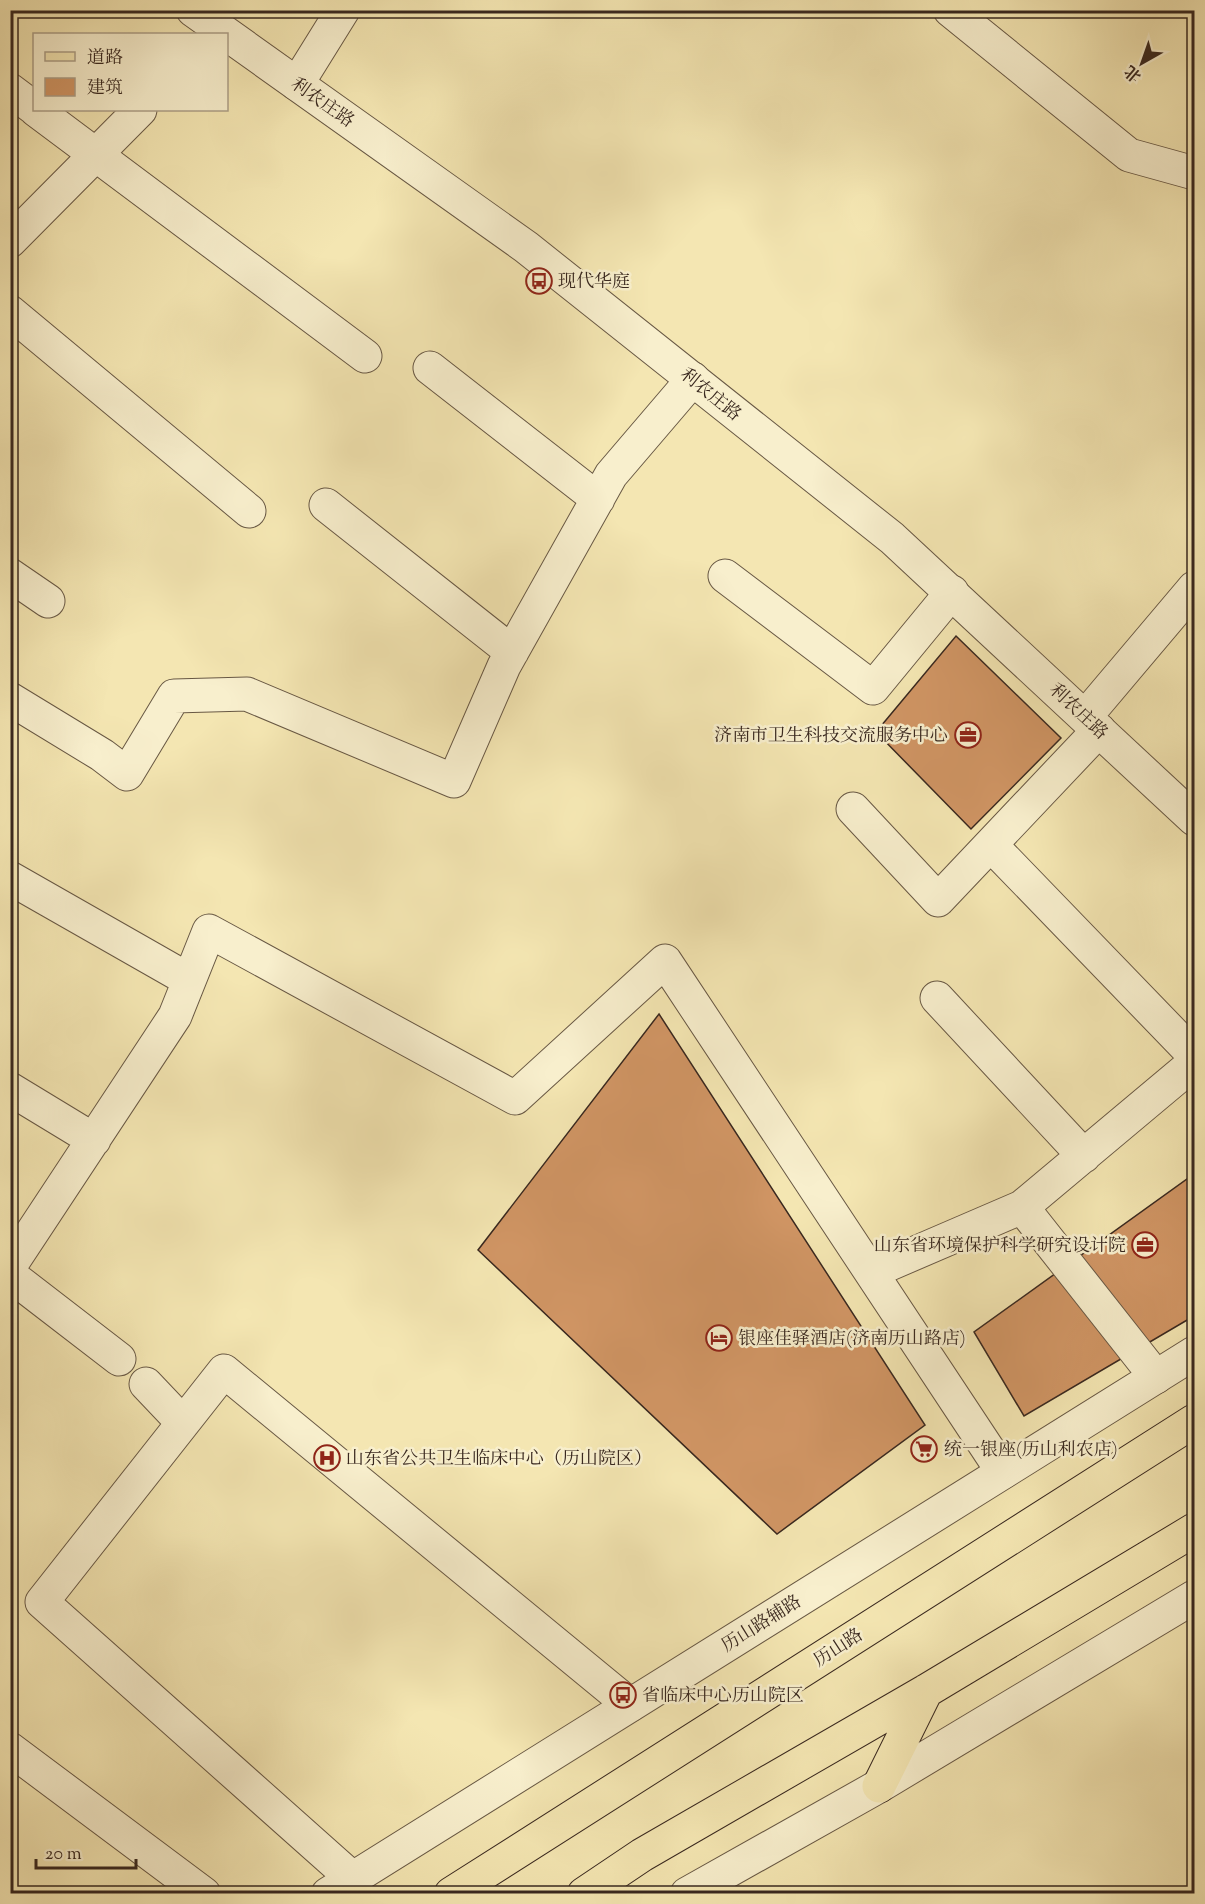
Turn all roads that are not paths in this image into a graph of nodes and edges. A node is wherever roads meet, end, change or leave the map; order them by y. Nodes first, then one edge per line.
1 (194, 10) edge
2 (343, 10) edge
3 (950, 10) edge
4 (217, 32) edge
5 (228, 39) edge
6 (297, 84) junction
7 (10, 90) edge
8 (33, 107) edge
9 (38, 111) edge
10 (139, 111) edge
11 (96, 155) junction
12 (1194, 173) edge
13 (10, 242) edge
14 (10, 312) edge
15 (364, 356) dead end
16 (430, 369) dead end
17 (693, 380) junction
18 (598, 499) junction
19 (326, 505) dead end
20 (249, 511) dead end
21 (10, 576) edge
22 (725, 576) dead end
23 (1194, 588) edge
24 (952, 592) junction
25 (48, 601) dead end
26 (512, 652) junction
27 (10, 699) edge
28 (1092, 724) junction
29 (853, 809) dead end
30 (1194, 819) edge
31 (991, 845) junction
32 (10, 878) edge
33 (189, 980) junction
34 (937, 998) dead end
35 (1194, 1055) edge
36 (1194, 1063) edge
37 (10, 1089) edge
38 (94, 1140) junction
39 (1084, 1156) junction
40 (1022, 1207) junction
41 (10, 1266) edge
42 (871, 1272) junction
43 (10, 1275) edge
44 (1194, 1353) edge
45 (119, 1359) dead end
46 (1156, 1377) junction
47 (146, 1384) dead end
48 (1194, 1421) edge
49 (183, 1423) junction
50 (1003, 1472) junction
51 (1194, 1530) edge
52 (1194, 1597) edge
53 (926, 1691) junction
54 (630, 1705) junction
55 (10, 1749) edge
56 (879, 1786) junction
57 (340, 1886) edge
58 (705, 1890) edge
59 (204, 1893) edge
60 (452, 1893) edge
61 (584, 1893) edge

1 - 4 street, 利农庄路
2 - 6 street
3 - 12 street
5 - 6 street, 利农庄路
6 - 17 street, 利农庄路
7 - 8 street
9 - 11 street
10 - 11 street
11 - 13 street
11 - 15 street
14 - 20 street
16 - 18 street
17 - 18 street
17 - 24 street, 利农庄路
18 - 26 street
19 - 26 street
21 - 25 street
22 - 24 street
23 - 28 street
24 - 28 street, 利农庄路
26 - 27 street
28 - 30 street, 利农庄路
28 - 31 street
29 - 31 street
31 - 35 street
32 - 33 street
33 - 38 street
33 - 42 street
34 - 39 street
36 - 39 street
37 - 38 street
38 - 41 street
39 - 40 street
40 - 42 street
40 - 46 street
42 - 50 street
43 - 45 street
44 - 46 street, 历山路辅路
46 - 50 street, 历山路辅路
47 - 49 street
48 - 60 main road, 历山路
49 - 54 street
49 - 57 street
50 - 54 street, 历山路辅路
51 - 53 main road
52 - 56 street
53 - 56 main road
53 - 61 main road
54 - 57 street, 历山路辅路
55 - 59 street
56 - 58 street

